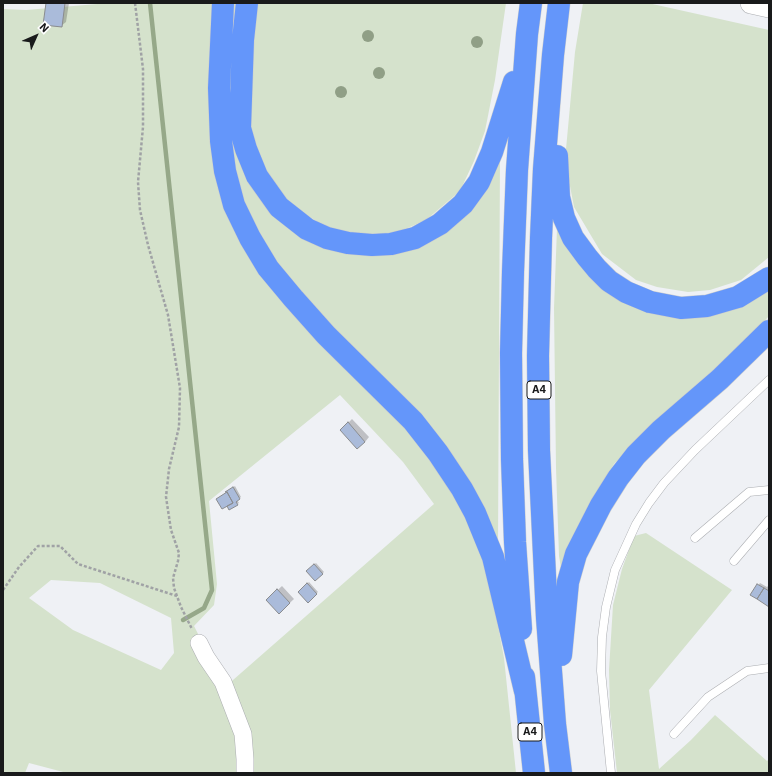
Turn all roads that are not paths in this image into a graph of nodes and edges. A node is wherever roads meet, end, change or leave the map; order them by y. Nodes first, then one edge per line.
1 (223, 3) edge
2 (247, 3) edge
3 (531, 3) edge
4 (559, 3) edge
5 (752, 3) edge
6 (769, 7) edge
7 (527, 34) junction
8 (554, 47) junction
9 (769, 278) edge
10 (769, 331) edge
11 (769, 380) edge
12 (769, 490) edge
13 (769, 520) edge
14 (695, 538) dead end
15 (734, 561) dead end
16 (199, 643) dead end
17 (769, 668) edge
18 (525, 691) junction
19 (555, 724) junction
20 (674, 734) dead end
21 (245, 773) edge
22 (534, 773) edge
23 (561, 773) edge
24 (611, 773) edge

1 - 18 highway
2 - 7 highway
3 - 7 highway, A4
4 - 8 highway, A4
5 - 6 street
7 - 18 highway, A4
8 - 9 highway
8 - 19 highway, A4
10 - 19 highway
11 - 24 lane
12 - 14 lane
13 - 15 lane
16 - 21 street
17 - 20 lane
18 - 22 highway, A4
19 - 23 highway, A4

